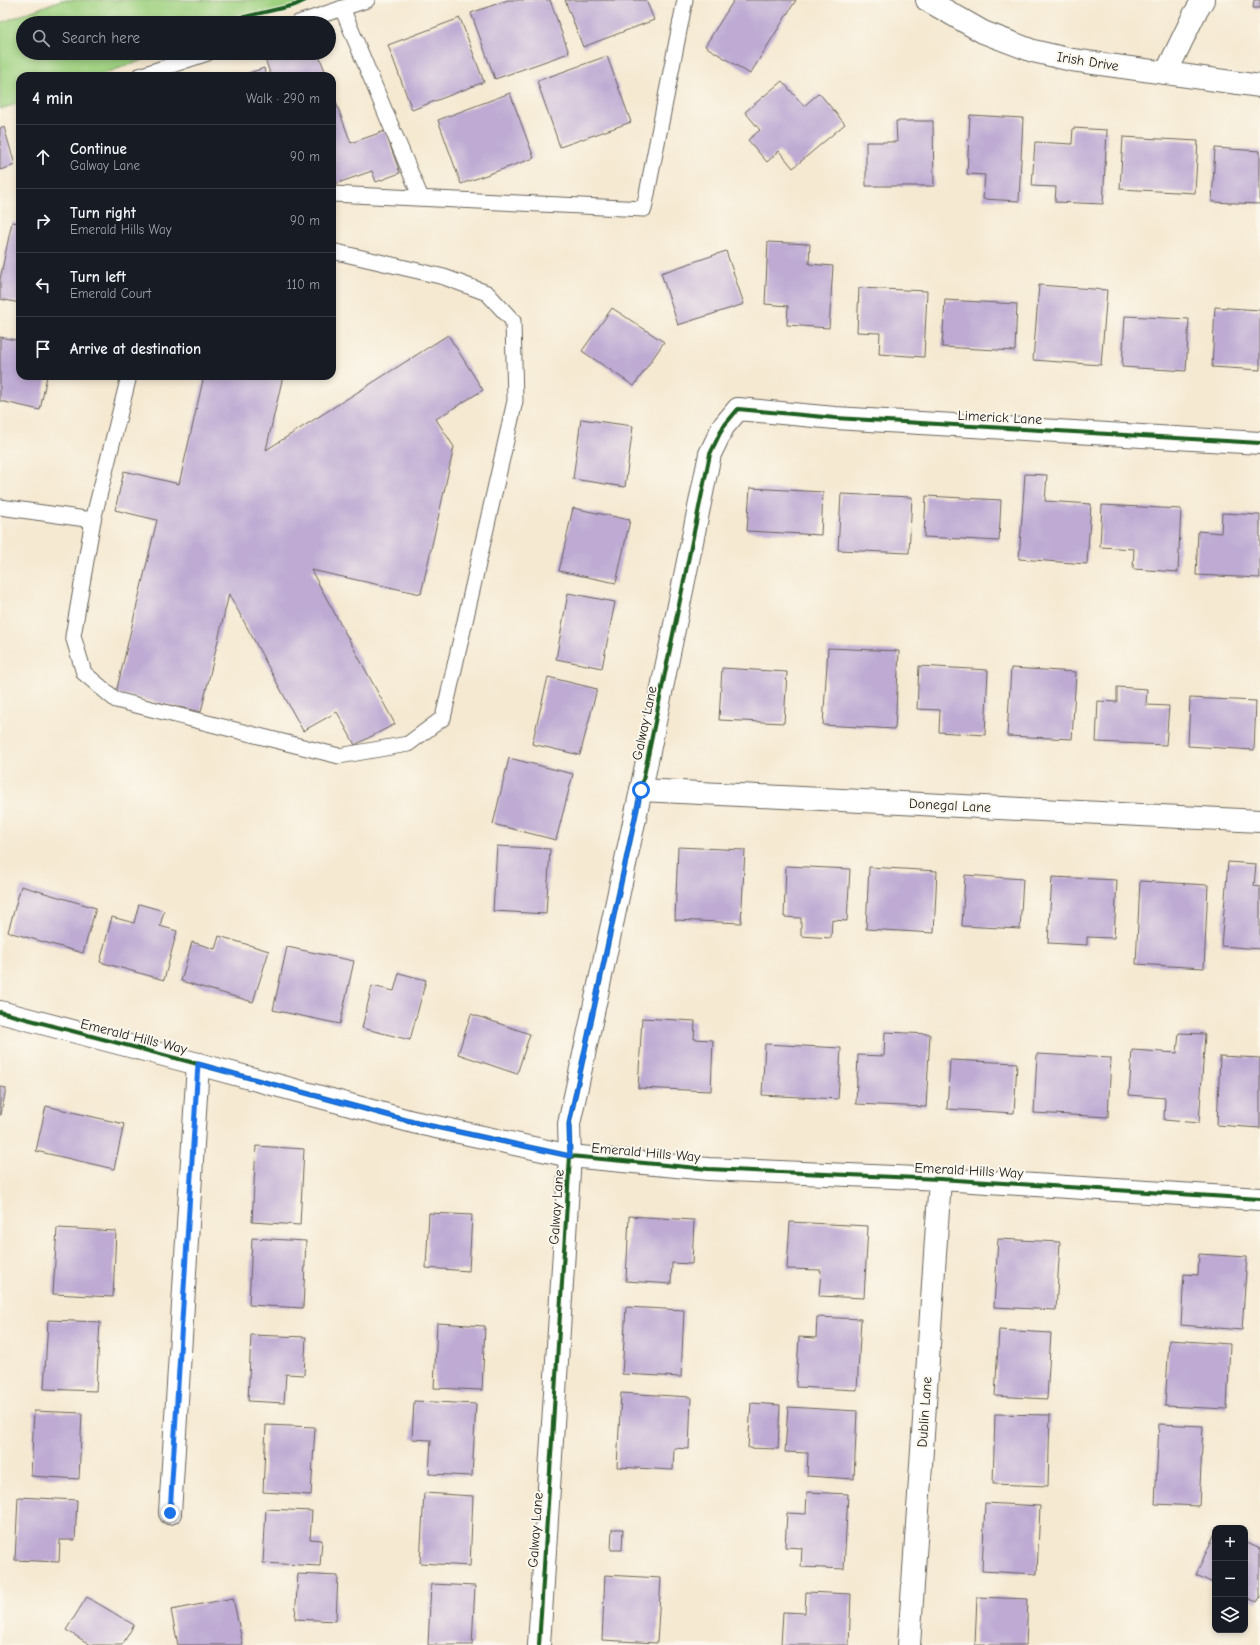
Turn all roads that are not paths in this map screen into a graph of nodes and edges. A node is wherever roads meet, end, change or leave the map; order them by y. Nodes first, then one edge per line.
1 (367, 0) edge
2 (684, 0) edge
3 (927, 0) edge
4 (1203, 0) edge
5 (342, 8) junction
6 (319, 16) edge
7 (187, 60) edge
8 (152, 72) edge
9 (1166, 73) junction
10 (1260, 86) edge
11 (336, 194) edge
12 (421, 198) junction
13 (336, 252) edge
14 (128, 380) edge
15 (738, 409) joint
16 (1260, 444) edge
17 (0, 507) edge
18 (93, 520) junction
19 (641, 790) junction
20 (1260, 820) edge
21 (0, 1012) edge
22 (198, 1064) junction
23 (570, 1156) junction
24 (940, 1179) junction
25 (1260, 1199) edge
26 (170, 1513) dead end
27 (538, 1645) edge
28 (909, 1645) edge

1 - 5 lane
2 - 12 lane
3 - 9 street, Irish Drive
4 - 9 street
5 - 6 lane
5 - 12 lane
7 - 8 lane
9 - 10 street, Irish Drive
11 - 12 lane
13 - 18 lane
14 - 18 lane
15 - 16 street, Limerick Lane
15 - 19 street, Galway Lane
17 - 18 lane
19 - 20 street, Donegal Lane
19 - 23 street, Galway Lane
21 - 22 street, Emerald Hills Way
22 - 23 street, Emerald Hills Way
22 - 26 street
23 - 24 street, Emerald Hills Way
23 - 27 street, Galway Lane
24 - 25 street, Emerald Hills Way
24 - 28 street, Dublin Lane

